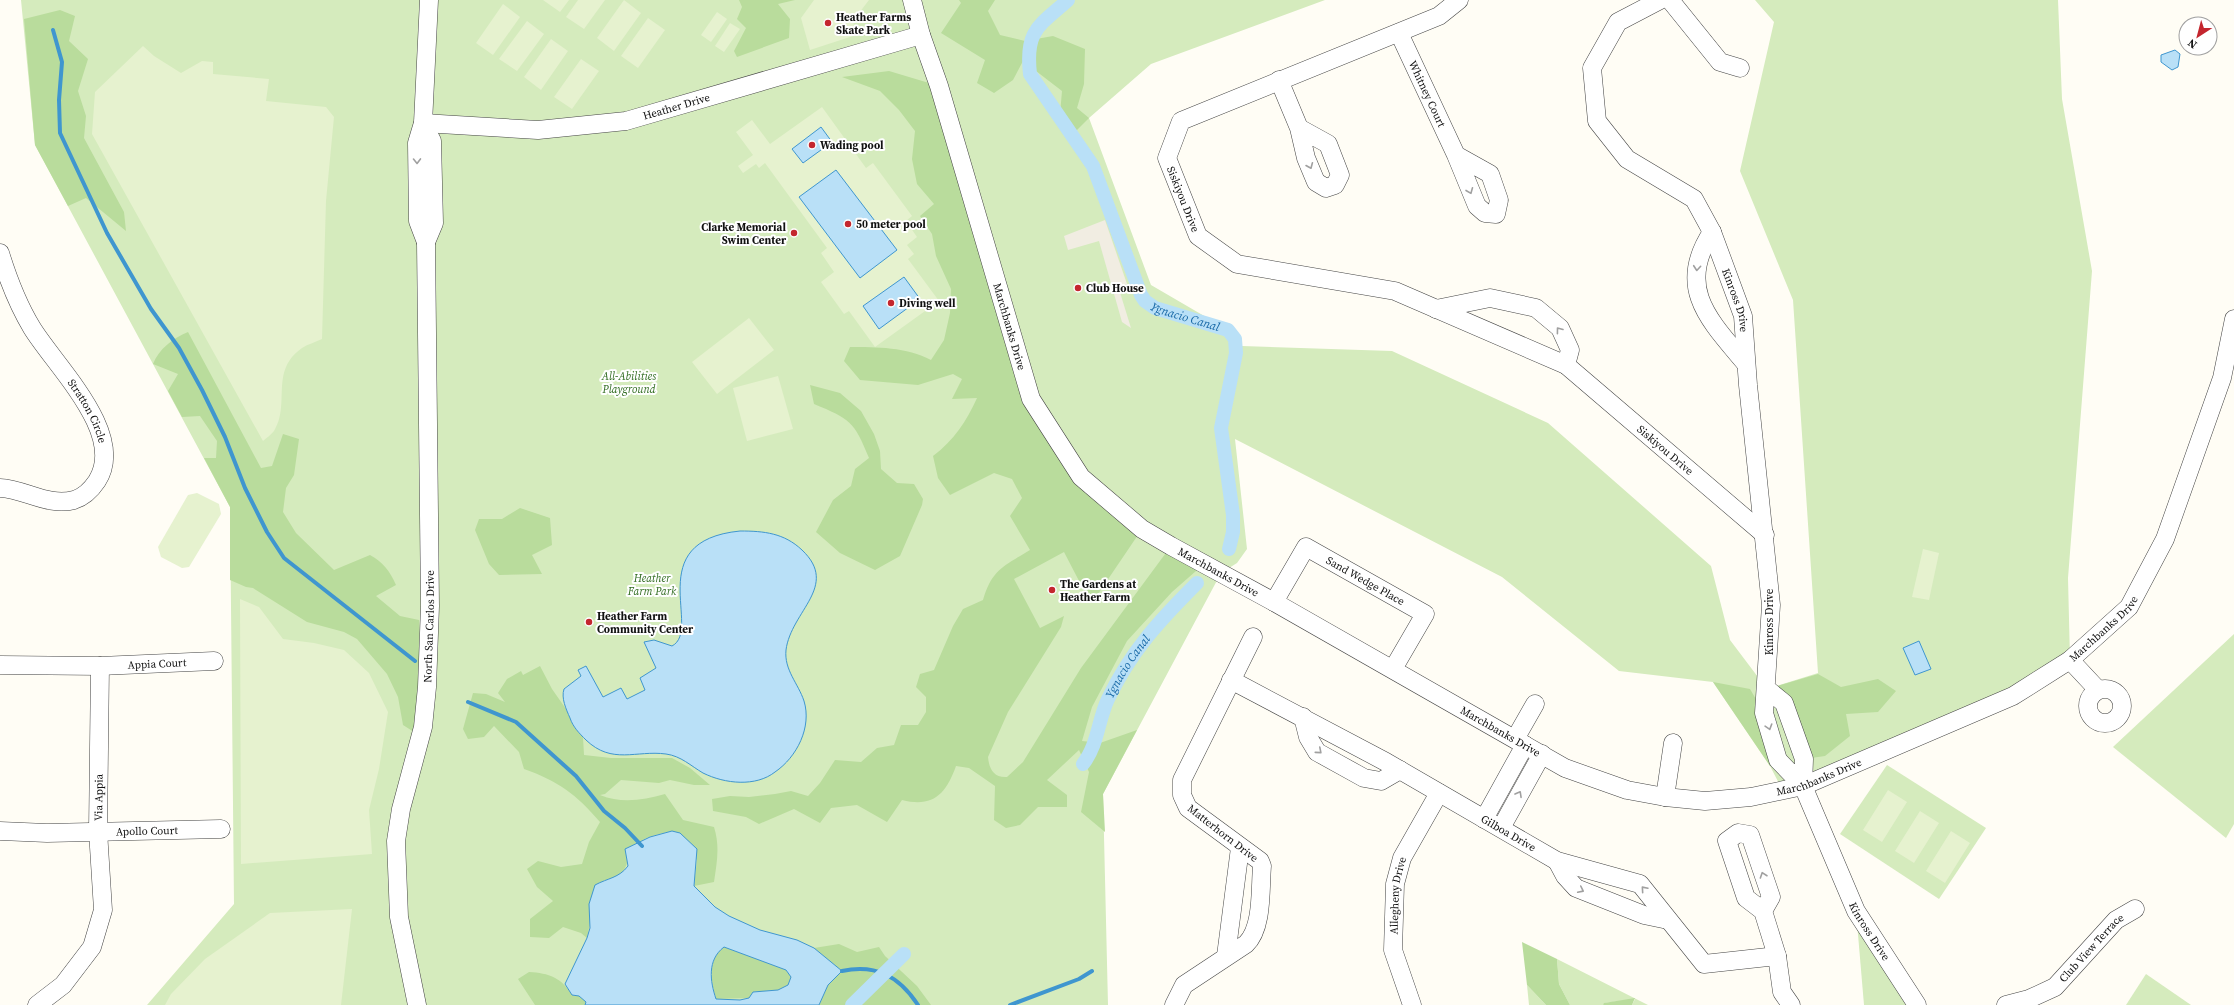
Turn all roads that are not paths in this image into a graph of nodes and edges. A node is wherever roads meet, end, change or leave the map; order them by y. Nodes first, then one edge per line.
1 (430, 0) edge
2 (912, 0) edge
3 (1459, 0) edge
4 (1660, 0) edge
5 (1670, 0) edge
6 (1399, 33) junction
7 (921, 35) junction
8 (1740, 68) dead end
9 (1279, 80) junction
10 (423, 123) junction
11 (1299, 128) dead end
12 (1456, 154) dead end
13 (1712, 232) junction
14 (0, 253) edge
15 (1436, 309) junction
16 (2234, 319) edge
17 (1746, 364) junction
18 (1566, 365) junction
19 (0, 488) edge
20 (1765, 534) junction
21 (1274, 602) junction
22 (1253, 637) dead end
23 (2070, 660) junction
24 (214, 661) dead end
25 (0, 665) edge
26 (100, 666) junction
27 (1393, 669) junction
28 (1231, 680) junction
29 (1767, 689) junction
30 (2098, 690) dead end
31 (1535, 704) dead end
32 (1303, 717) junction
33 (1520, 742) junction
34 (1673, 743) dead end
35 (1542, 754) junction
36 (1400, 770) junction
37 (1803, 786) junction
38 (1439, 793) junction
39 (1665, 797) junction
40 (1484, 819) junction
41 (1500, 828) junction
42 (221, 829) dead end
43 (0, 831) edge
44 (98, 831) junction
45 (1240, 848) junction
46 (1557, 860) junction
47 (2135, 909) dead end
48 (1763, 911) dead end
49 (1668, 920) junction
50 (1226, 956) junction
51 (1777, 956) junction
52 (1782, 1001) edge
53 (37, 1005) edge
54 (417, 1005) edge
55 (1174, 1005) edge
56 (1412, 1005) edge
57 (1917, 1005) edge
58 (2006, 1005) edge

1 - 10 street, North San Carlos Drive
2 - 7 street, Marchbanks Drive
3 - 6 street, Siskiyou Drive
4 - 13 street, Kinross Drive
5 - 8 street
6 - 9 street, Siskiyou Drive
6 - 12 street, Whitney Court
7 - 10 street, Heather Drive
7 - 21 street, Marchbanks Drive
9 - 11 street
9 - 15 street, Siskiyou Drive
10 - 54 street, North San Carlos Drive
13 - 17 street, Kinross Drive
13 -> 17 street
14 - 19 street, Stratton Circle
15 - 18 street, Siskiyou Drive
18 -> 15 street
16 - 23 street, Marchbanks Drive
17 - 20 street, Kinross Drive
18 - 20 street, Siskiyou Drive
20 - 29 street, Kinross Drive
21 - 27 street, Marchbanks Drive
21 - 27 street, Sand Wedge Place
22 - 28 street, Matterhorn Drive
23 - 30 street
23 - 37 street, Marchbanks Drive
24 - 26 street, Appia Court
25 - 26 street
26 - 44 street, Via Appia
27 - 33 street, Marchbanks Drive
28 - 32 street, Gilboa Drive
28 - 45 street, Matterhorn Drive
29 - 37 street, Kinross Drive
29 -> 37 street, Kinross Drive
31 - 33 street
32 - 36 street, Gilboa Drive
32 -> 36 street
33 - 35 street, Marchbanks Drive
33 - 40 street
34 - 39 street
35 - 39 street, Marchbanks Drive
41 -> 35 street
36 - 38 street, Gilboa Drive
37 - 39 street, Marchbanks Drive
37 - 57 street, Kinross Drive
38 - 40 street, Gilboa Drive
38 - 56 street, Allegheny Drive
40 - 41 street, Gilboa Drive
41 - 46 street, Gilboa Drive
42 - 44 street, Apollo Court
43 - 44 street, Apollo Court
44 - 53 street, Via Appia
45 - 50 street
45 - 50 street, Matterhorn Drive
46 -> 49 street
49 -> 46 street, Gilboa Drive
47 - 58 street, Club View Terrace
48 - 51 street
49 - 51 street, Gilboa Drive
50 - 55 street, Matterhorn Drive
51 - 52 street

